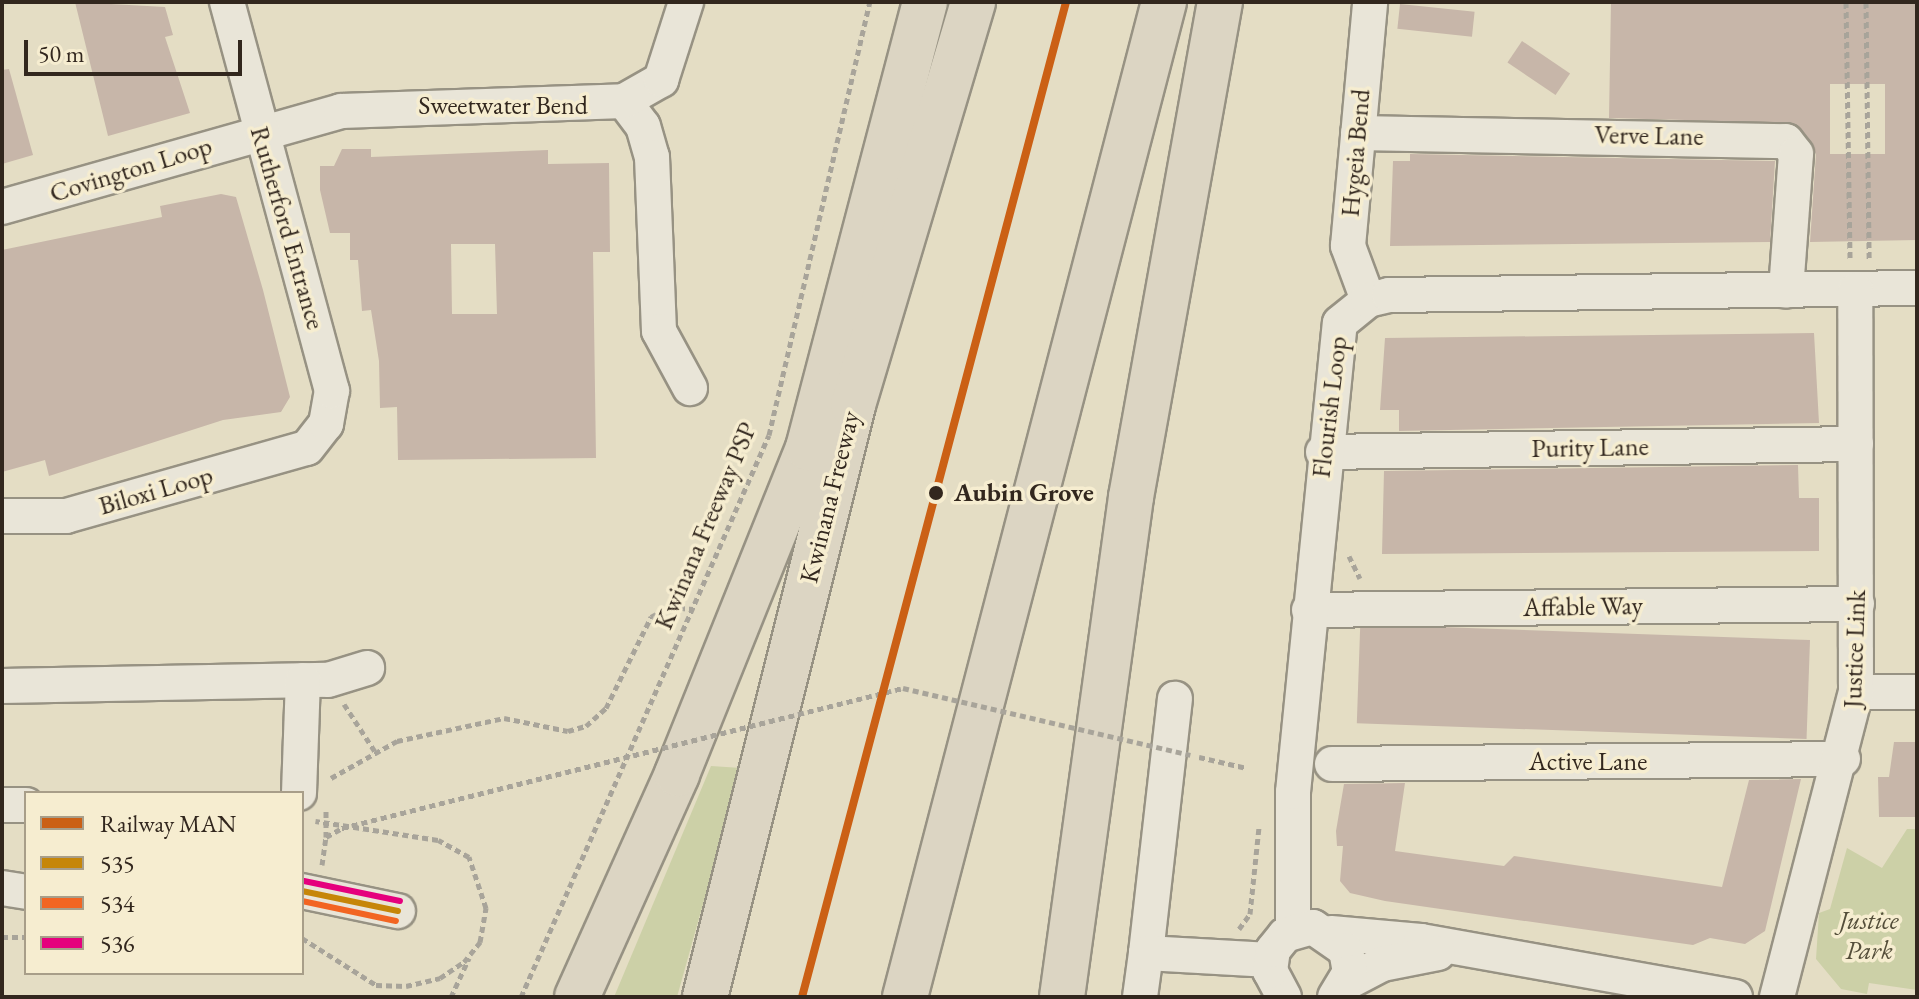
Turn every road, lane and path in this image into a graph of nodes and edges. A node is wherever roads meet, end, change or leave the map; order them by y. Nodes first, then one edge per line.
1 (227, 2) edge
2 (686, 2) edge
3 (870, 2) edge
4 (925, 2) edge
5 (973, 2) edge
6 (1164, 2) edge
7 (1220, 2) edge
8 (1370, 2) edge
9 (1846, 2) edge
10 (1866, 2) edge
11 (624, 101) junction
12 (259, 132) junction
13 (1358, 133) junction
14 (2, 207) edge
15 (1858, 271) junction
16 (1917, 288) edge
17 (1786, 291) junction
18 (1368, 300) junction
19 (690, 388) dead end
20 (1856, 444) junction
21 (307, 448) joint
22 (1323, 452) junction
23 (2, 516) edge
24 (1351, 540) dead end
25 (1364, 583) dead end
26 (1857, 604) junction
27 (693, 609) junction
28 (1309, 610) junction
29 (367, 668) dead end
30 (316, 680) junction
31 (2, 686) edge
32 (1856, 692) junction
33 (1917, 692) edge
34 (1175, 699) dead end
35 (376, 753) junction
36 (1843, 759) junction
37 (1332, 764) dead end
38 (1247, 768) dead end
39 (299, 791) edge
40 (2, 805) edge
41 (24, 805) edge
42 (326, 837) junction
43 (2, 888) edge
44 (310, 891) edge
45 (24, 892) edge
46 (398, 911) dead end
47 (1293, 931) junction
48 (1331, 933) junction
49 (2, 937) edge
50 (24, 937) edge
51 (1451, 951) junction
52 (471, 953) dead end
53 (1146, 953) junction
54 (1270, 960) junction
55 (1341, 990) edge
56 (451, 997) edge
57 (521, 997) edge
58 (577, 997) edge
59 (705, 997) edge
60 (905, 997) edge
61 (1062, 997) edge
62 (1140, 997) edge
63 (1284, 997) edge
64 (1735, 997) edge
65 (1777, 997) edge

1 - 12 street, Rutherford Entrance
2 - 11 street, Sweetwater Bend
3 - 27 path, Kwinana Freeway PSP
4 - 58 highway
5 - 59 highway, Kwinana Freeway
6 - 60 highway
7 - 61 highway
8 - 13 street, Hygeia Bend
9 - 15 path
10 - 15 path
11 - 12 street, Sweetwater Bend
11 - 19 street
12 - 14 street, Covington Loop
12 - 21 street, Rutherford Entrance
13 - 17 street, Verve Lane
13 - 18 street, Hygeia Bend
15 - 16 street
15 - 17 street
15 - 20 street, Justice Link
17 - 18 street
18 - 22 street, Flourish Loop
20 - 22 street, Purity Lane
20 - 26 street, Justice Link
21 - 23 street, Biloxi Loop
22 - 28 street, Flourish Loop
24 - 25 path
26 - 28 street, Affable Way
26 - 32 street, Justice Link
27 - 35 path
27 - 57 path, Kwinana Freeway PSP
28 - 47 street, Flourish Loop
29 - 30 street
30 - 31 street
30 - 35 path
30 - 39 street
32 - 33 street
32 - 36 street, Justice Link
34 - 53 street
35 - 42 path
36 - 37 street, Active Lane
36 - 65 street, Justice Link
38 - 42 path, bridge
40 - 41 street
42 - 44 path
43 - 45 street
44 - 46 street
47 - 48 street
47 - 54 street
48 - 51 street
48 - 55 street
49 - 50 path
51 - 55 street
51 - 64 street
52 - 56 path
53 - 54 street
53 - 62 street
54 - 63 street

